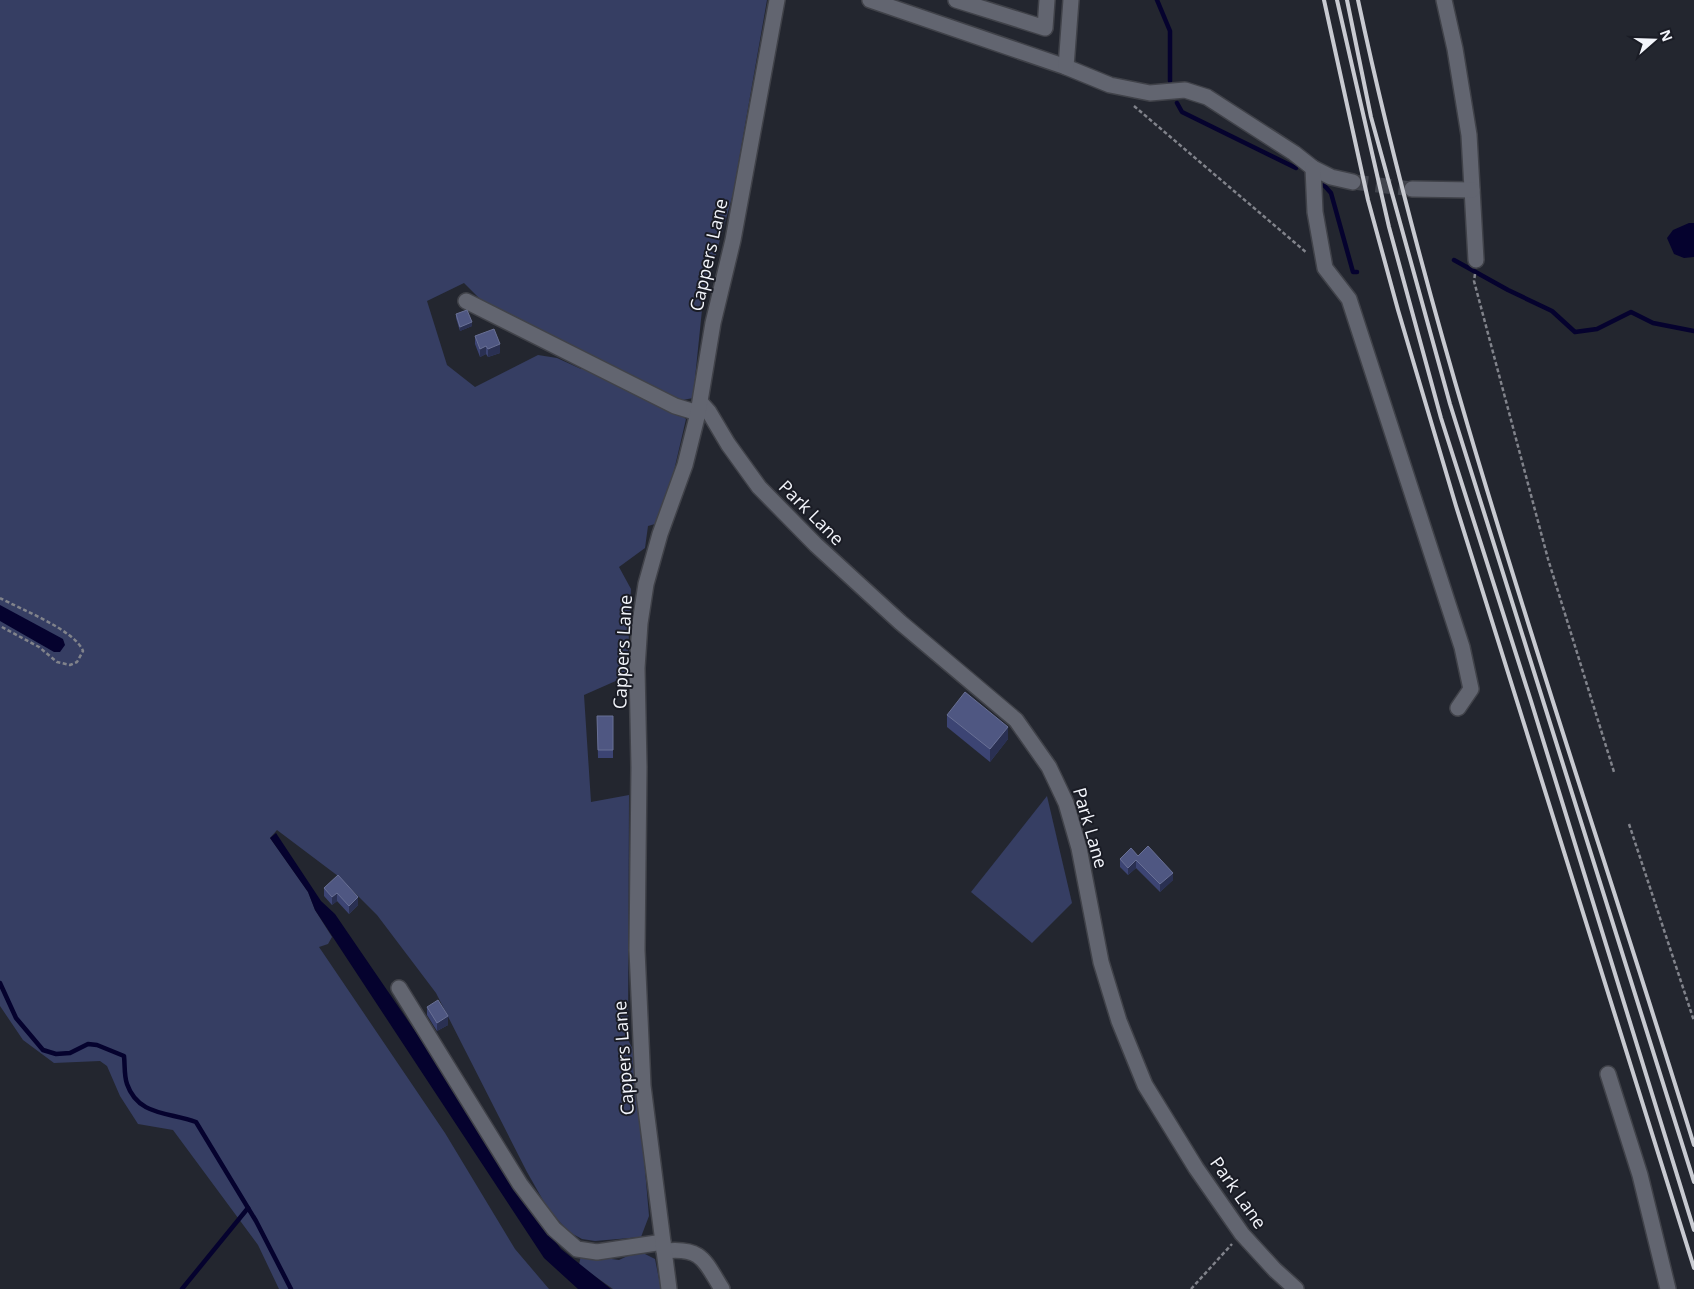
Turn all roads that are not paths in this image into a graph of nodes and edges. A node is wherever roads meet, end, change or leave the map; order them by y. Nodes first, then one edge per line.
1 (777, 0) edge
2 (870, 0) edge
3 (956, 0) edge
4 (1048, 0) edge
5 (1071, 0) edge
6 (1444, 0) edge
7 (1066, 67) junction
8 (1313, 168) junction
9 (1353, 182) tunnel mouth
10 (1412, 190) tunnel mouth
11 (1472, 190) junction
12 (1476, 260) dead end
13 (466, 301) dead end
14 (700, 408) junction
15 (1458, 708) dead end
16 (398, 988) dead end
17 (1608, 1074) dead end
18 (663, 1246) junction
19 (669, 1288) edge
20 (722, 1289) edge
21 (1296, 1289) edge
22 (1668, 1289) edge

1 - 14 street, Cappers Lane
2 - 7 street
3 - 4 street
5 - 7 street
6 - 11 street
7 - 8 street
8 - 9 street
8 - 15 street
10 - 11 street
11 - 12 street
13 - 14 street
14 - 18 street, Cappers Lane
14 - 21 street, Park Lane
16 - 18 street
17 - 22 street
18 - 19 street, Cappers Lane
18 - 20 street

